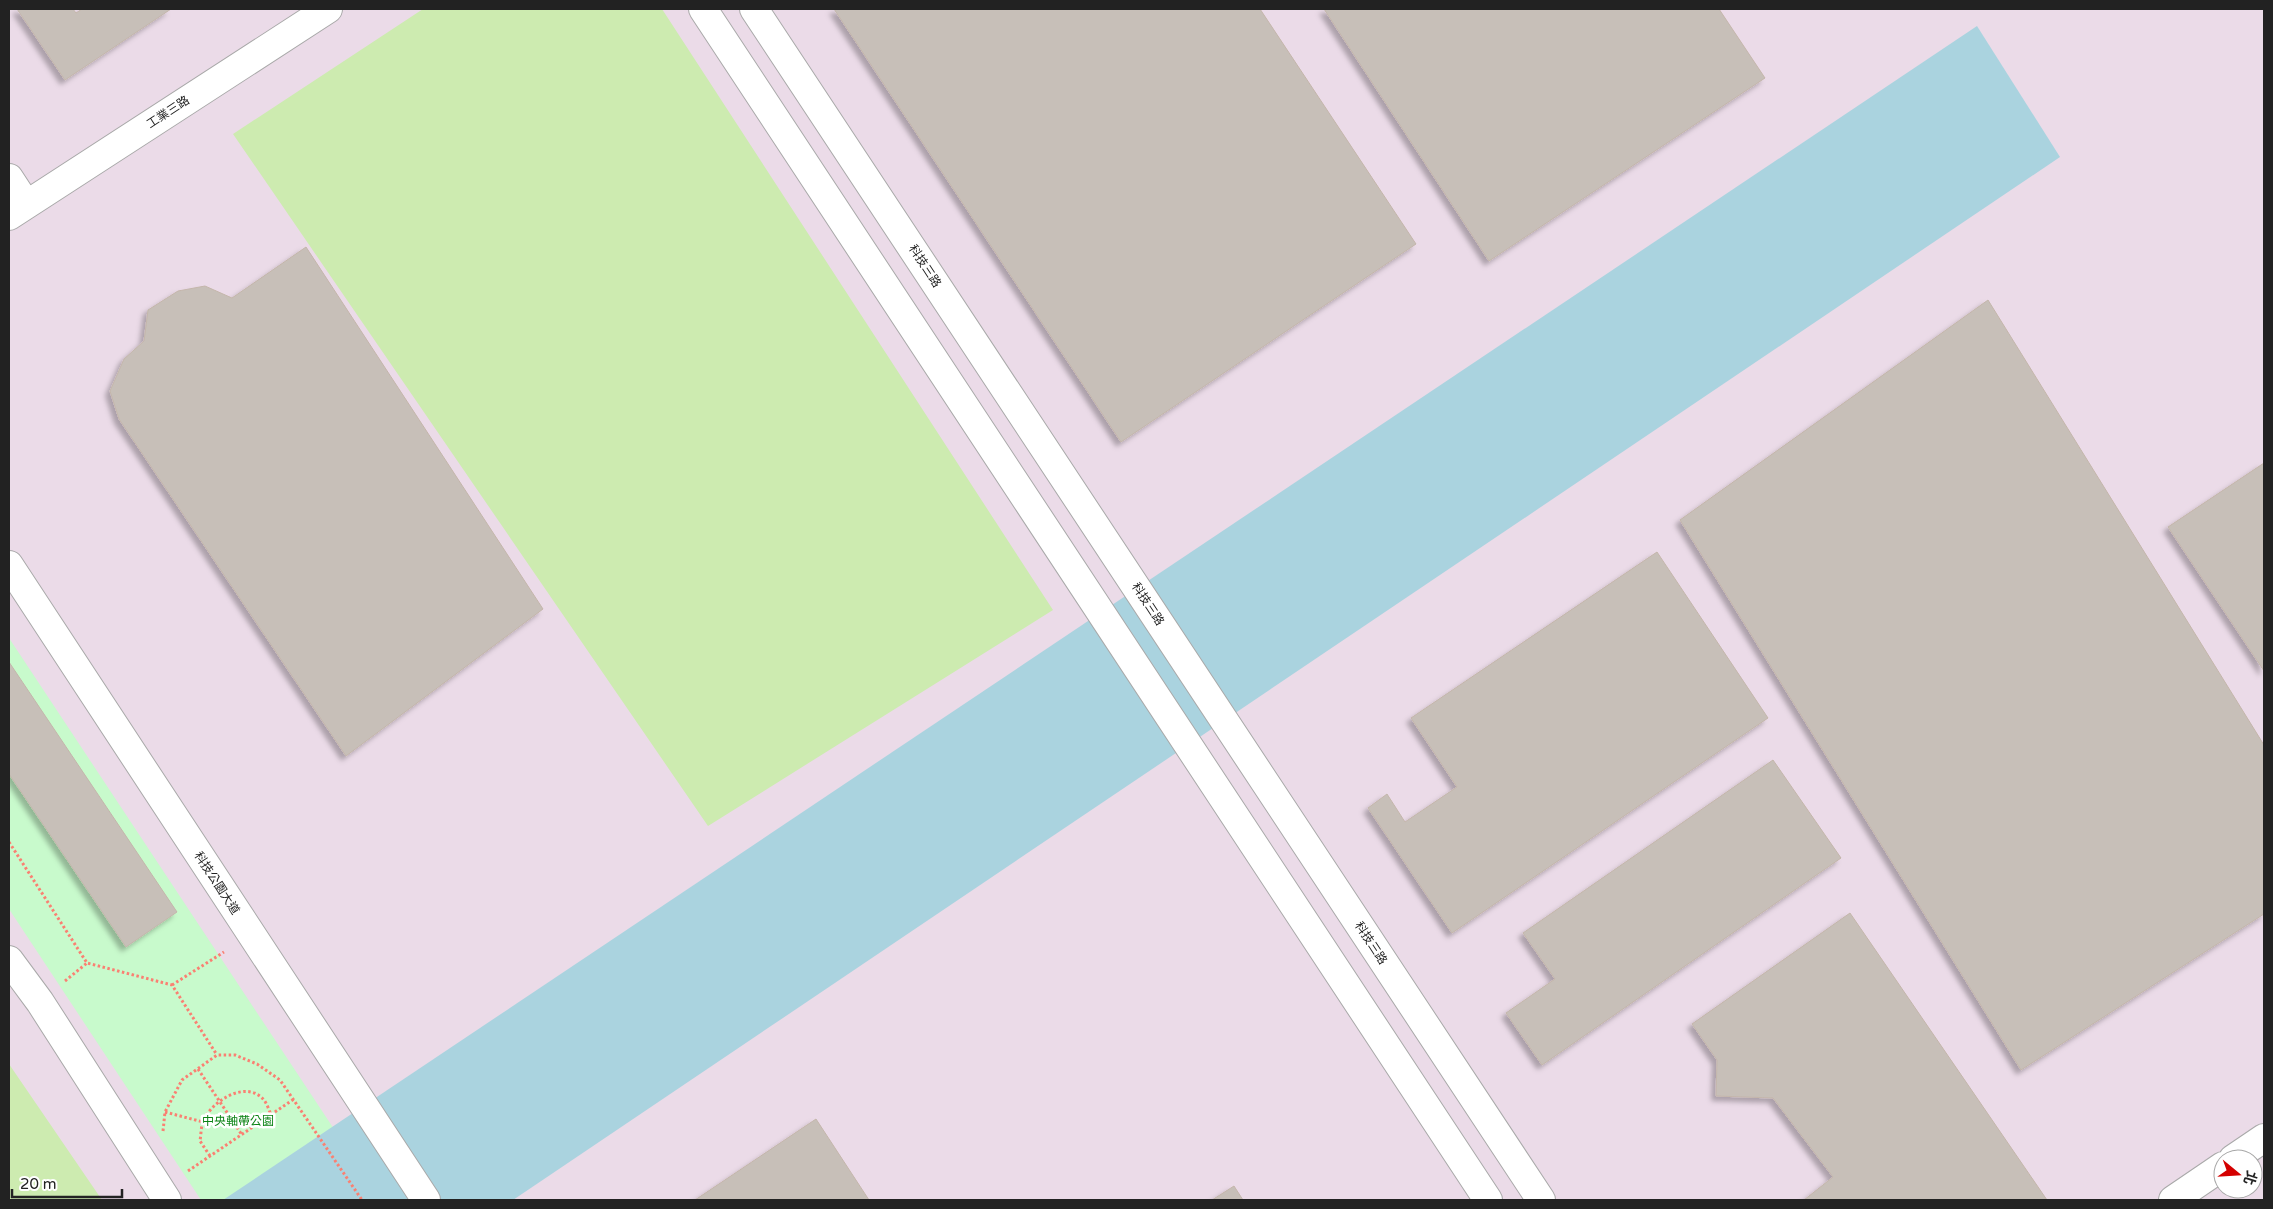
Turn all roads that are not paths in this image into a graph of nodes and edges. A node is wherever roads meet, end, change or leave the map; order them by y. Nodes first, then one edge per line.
1 (328, 9) edge
2 (703, 9) edge
3 (754, 9) edge
4 (9, 178) edge
5 (17, 210) edge
6 (9, 565) edge
7 (9, 960) edge
8 (2264, 1138) edge
9 (2248, 1149) edge
10 (2213, 1173) edge
11 (167, 1200) edge
12 (426, 1200) edge
13 (1488, 1200) edge
14 (1541, 1200) edge
15 (2173, 1200) edge

1 - 5 street, 工業三路
2 - 13 street
3 - 14 street, 科技三路
4 - 5 street
6 - 12 street, 科技公園大道
7 - 11 street
8 - 9 street
10 - 15 street

